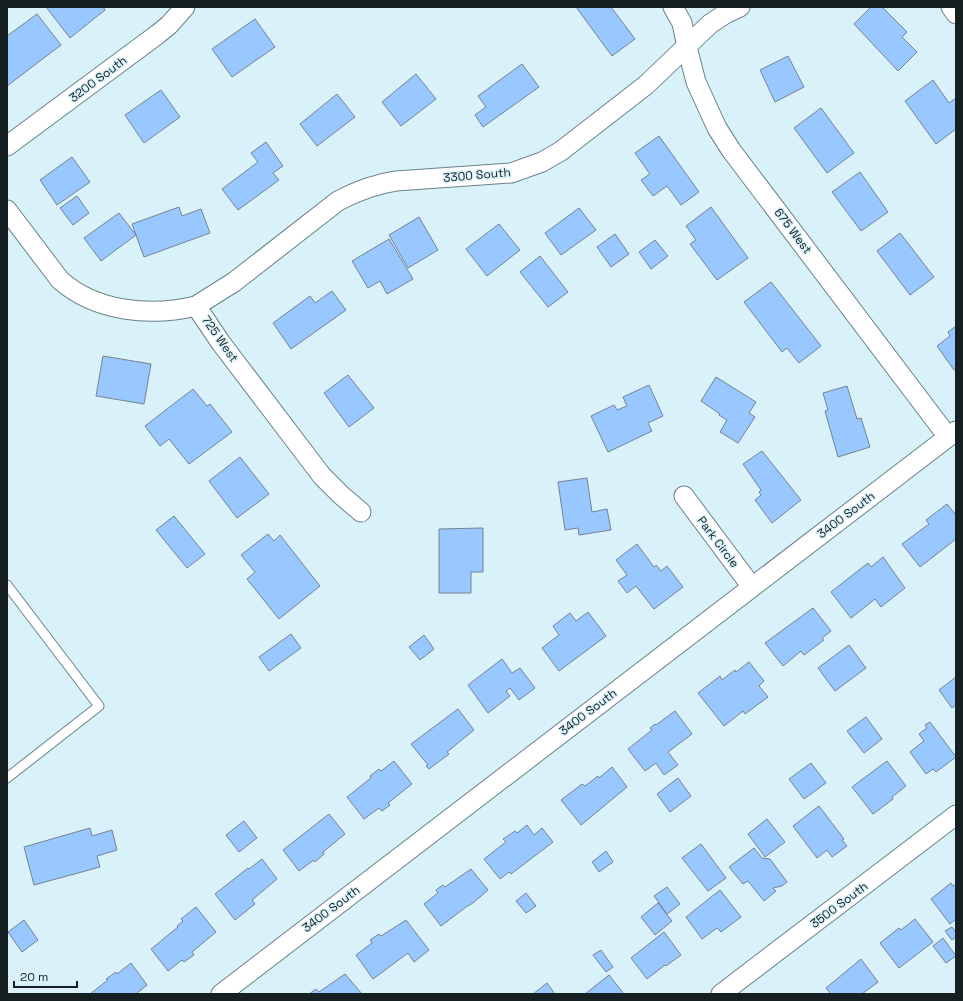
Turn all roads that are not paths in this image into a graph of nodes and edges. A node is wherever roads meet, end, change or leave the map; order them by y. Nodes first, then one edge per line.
1 (185, 7) edge
2 (673, 7) edge
3 (740, 7) edge
4 (951, 7) edge
5 (956, 14) edge
6 (686, 47) junction
7 (7, 146) edge
8 (7, 210) edge
9 (196, 306) junction
10 (952, 434) edge
11 (684, 496) dead end
12 (361, 512) dead end
13 (7, 585) edge
14 (752, 587) junction
15 (7, 778) edge
16 (956, 815) edge
17 (221, 994) edge
18 (721, 994) edge

1 - 7 street, 3200 South
2 - 6 street, 675 West
3 - 6 street, 3300 South
4 - 5 street
6 - 9 street, 3300 South
6 - 10 street, 675 West
8 - 9 street, 725 West
9 - 12 street, 725 West
10 - 14 street, 3400 South
11 - 14 street, Park Circle
13 - 15 lane
14 - 17 street, 3400 South
16 - 18 street, 3500 South

